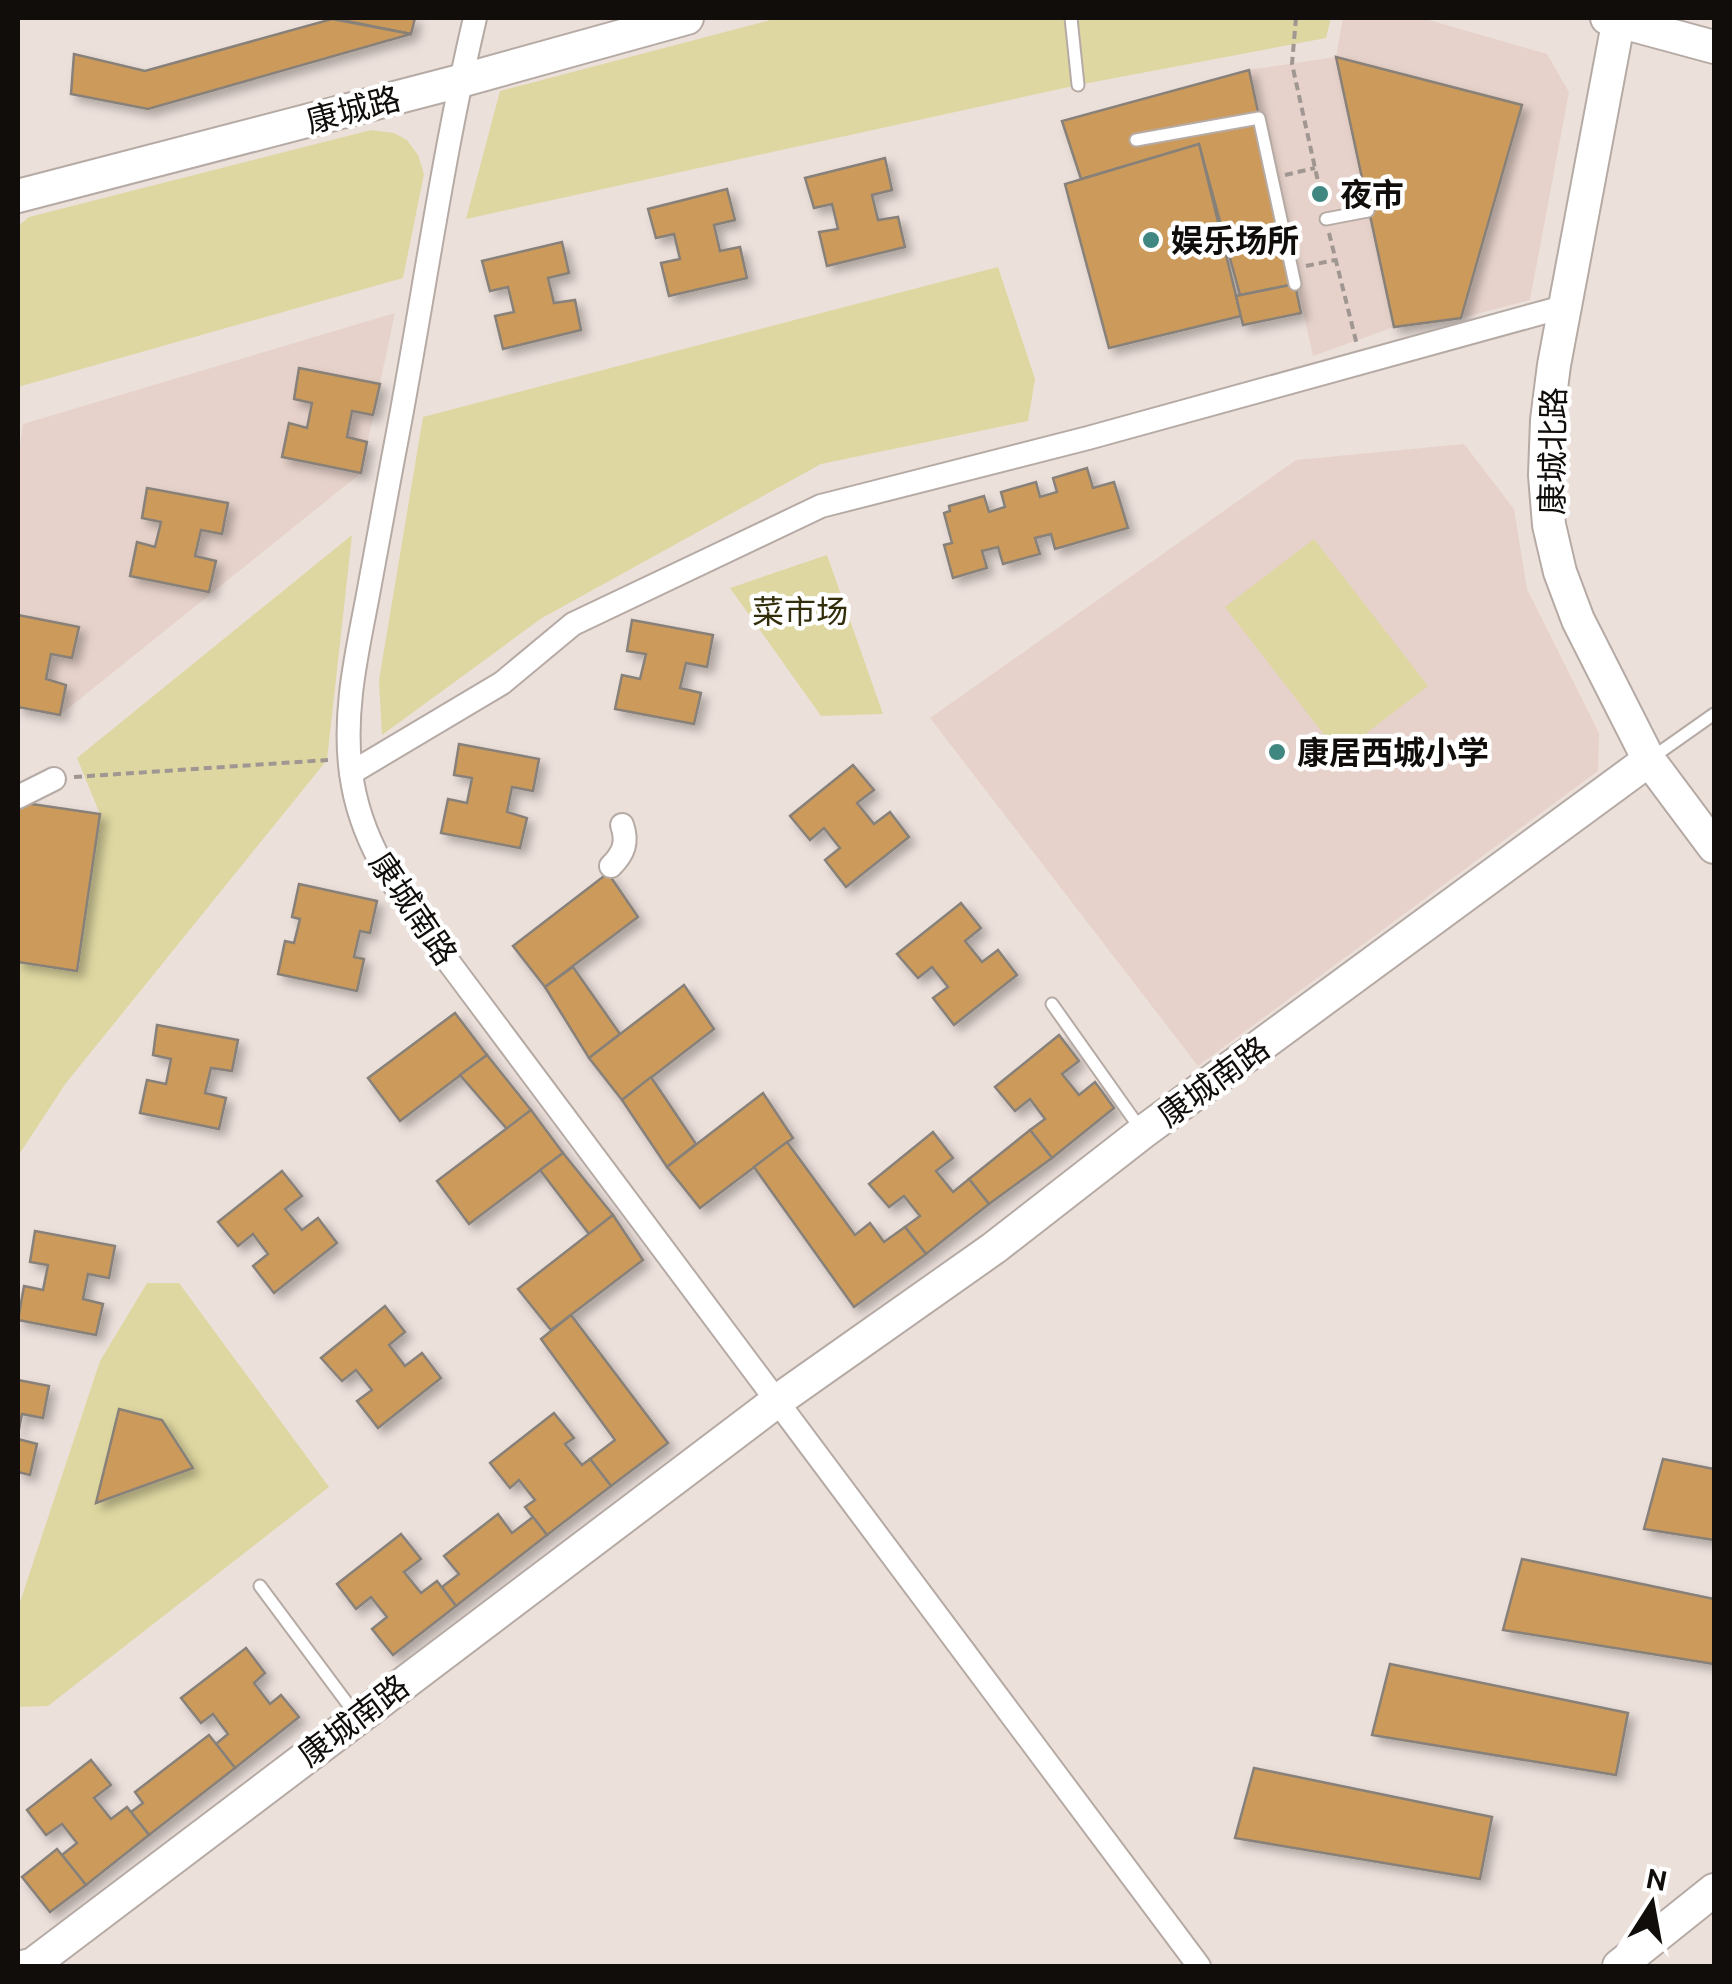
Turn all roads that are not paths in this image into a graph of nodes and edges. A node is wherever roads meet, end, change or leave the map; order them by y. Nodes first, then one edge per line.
1 (475, 18) edge
2 (687, 18) edge
3 (1071, 18) edge
4 (1615, 18) edge
5 (1714, 47) edge
6 (460, 81) junction
7 (1078, 85) dead end
8 (1136, 140) dead end
9 (18, 196) edge
10 (1368, 211) dead end
11 (1326, 219) dead end
12 (1295, 284) dead end
13 (1563, 307) junction
14 (1714, 714) edge
15 (1649, 760) junction
16 (351, 774) junction
17 (54, 778) road end
18 (18, 797) edge
19 (622, 825) dead end
20 (1714, 847) edge
21 (611, 866) dead end
22 (1052, 1004) dead end
23 (1143, 1132) junction
24 (777, 1401) junction
25 (260, 1586) dead end
26 (357, 1716) junction
27 (1714, 1890) edge
28 (26, 1966) edge
29 (1199, 1966) edge
30 (1619, 1966) edge

1 - 6 street, 康城南路
2 - 6 street, 康城路
3 - 7 lane
4 - 5 street
4 - 13 street, 康城北路
6 - 9 street, 康城路
6 - 16 street, 康城南路
8 - 12 lane
10 - 11 lane
13 - 15 street, 康城北路
13 - 16 street
14 - 15 lane
15 - 20 street, 康城北路
15 - 23 street, 康城南路
16 - 24 street, 康城南路
17 - 18 street
19 - 21 street
22 - 23 lane
23 - 24 street, 康城南路
24 - 26 street, 康城南路
24 - 29 street
25 - 26 lane
26 - 28 street, 康城南路
27 - 30 street

